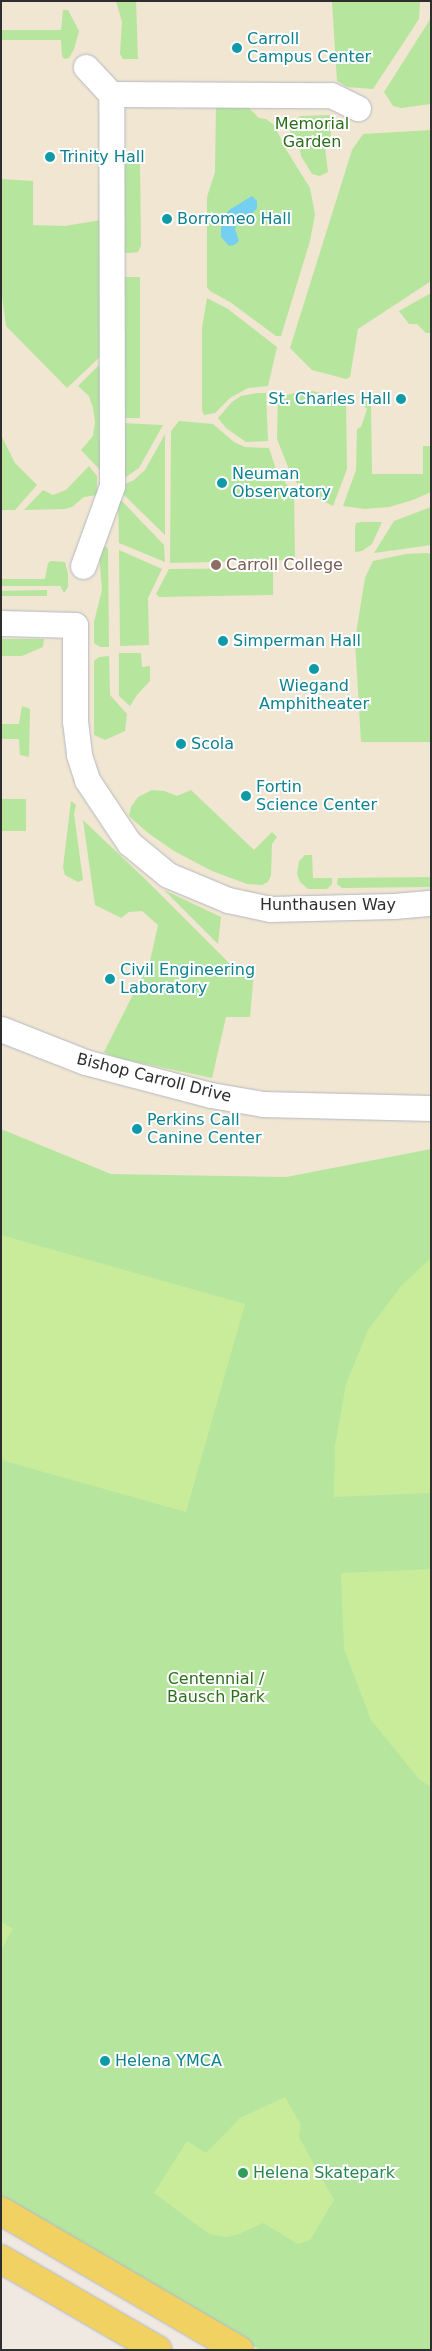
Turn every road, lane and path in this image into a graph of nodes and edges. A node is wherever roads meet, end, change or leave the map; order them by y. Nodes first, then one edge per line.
1 (86, 67) dead end
2 (111, 94) junction
3 (358, 108) dead end
4 (83, 566) dead end
5 (1, 624) edge
6 (431, 903) edge
7 (1, 1029) edge
8 (431, 1108) edge
9 (1, 2211) edge
10 (1, 2259) edge
11 (158, 2350) edge
12 (239, 2350) edge

1 - 2 street
2 - 3 street
2 - 4 street
5 - 6 street, Hunthausen Way
7 - 8 street, Bishop Carroll Drive
9 - 12 main road
10 - 11 main road

